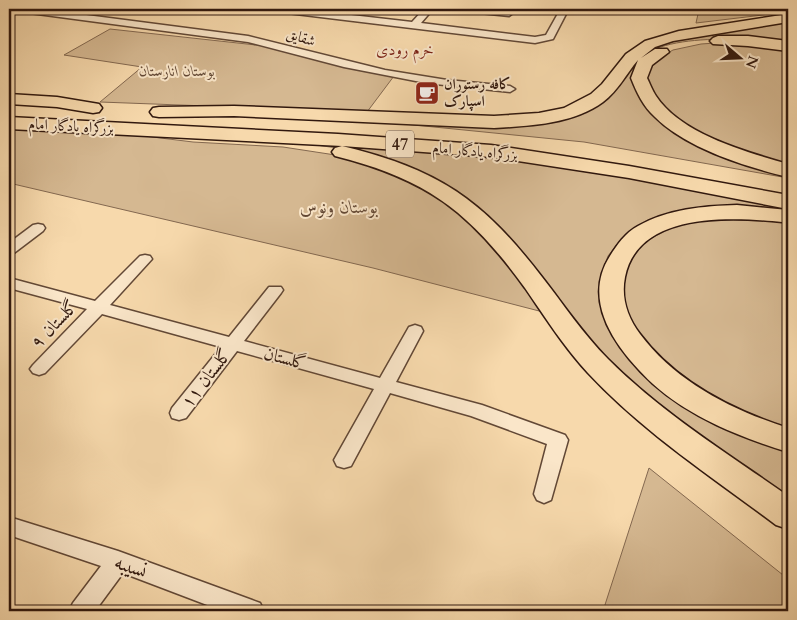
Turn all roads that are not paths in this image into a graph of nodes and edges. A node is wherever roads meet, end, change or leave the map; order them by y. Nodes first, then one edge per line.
1 (22, 9) edge
2 (280, 9) edge
3 (347, 9) edge
4 (429, 9) edge
5 (470, 9) edge
6 (563, 12) dead end
7 (339, 16) junction
8 (788, 18) edge
9 (503, 21) edge
10 (414, 25) junction
11 (788, 46) edge
12 (510, 89) dead end
13 (9, 99) edge
14 (9, 109) edge
15 (9, 123) edge
16 (255, 137) junction
17 (788, 171) edge
18 (788, 184) edge
19 (788, 202) edge
20 (788, 216) edge
21 (38, 228) dead end
22 (9, 250) edge
23 (145, 259) dead end
24 (9, 284) edge
25 (275, 290) dead end
26 (98, 308) junction
27 (415, 331) dead end
28 (233, 344) junction
29 (39, 369) dead end
30 (385, 385) junction
31 (180, 413) dead end
32 (788, 440) edge
33 (344, 460) dead end
34 (544, 494) dead end
35 (788, 515) edge
36 (9, 526) edge
37 (118, 561) junction
38 (81, 611) edge
39 (252, 611) edge

1 - 12 street, شقایق
2 - 7 street
3 - 7 street
4 - 10 street
5 - 9 street
6 - 9 street
7 - 10 street
8 - 18 highway, بزرگراه یادگار امام / 47
9 - 10 street
11 - 17 highway
13 - 14 highway, بزرگراه یادگار امام
15 - 16 highway, بزرگراه یادگار امام / 47
16 - 19 highway, بزرگراه یادگار امام / 47
16 - 35 highway
20 - 32 highway
21 - 22 street
23 - 26 street, گلستان ۹
24 - 26 street, گلستان
25 - 28 street, گلستان ۱۱
26 - 28 street, گلستان
26 - 29 street, گلستان ۹
27 - 30 street
28 - 30 street, گلستان
28 - 31 street, گلستان ۱۱
30 - 33 street
30 - 34 street, گلستان
36 - 37 street, نسیبه
37 - 38 street
37 - 39 street, نسیبه

